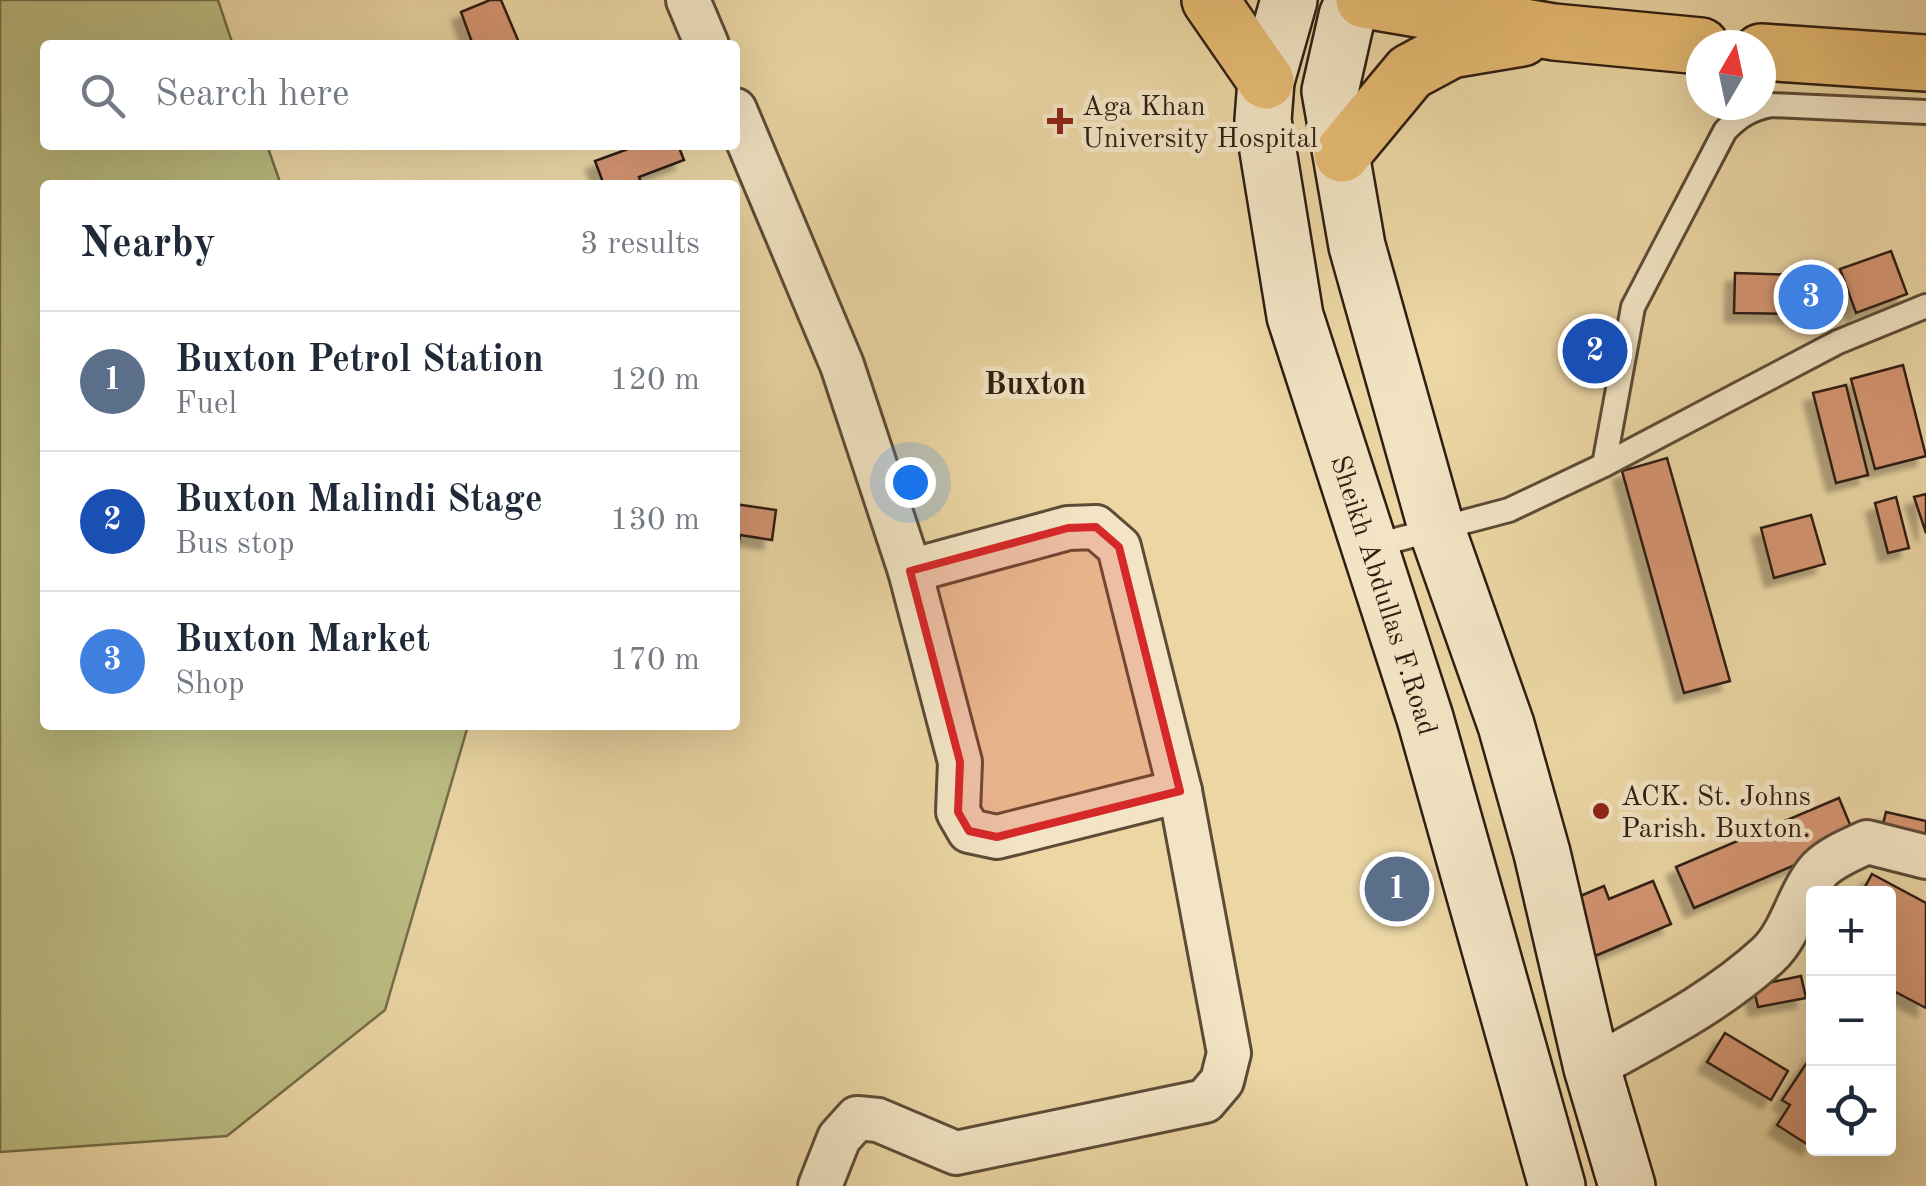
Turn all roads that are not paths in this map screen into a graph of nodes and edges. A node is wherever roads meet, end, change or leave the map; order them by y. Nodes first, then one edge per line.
1 (688, 0) edge
2 (1210, 0) edge
3 (1289, 0) edge
4 (1354, 0) edge
5 (1364, 0) edge
6 (1554, 32) junction
7 (706, 40) edge
8 (1686, 45) edge
9 (1776, 53) edge
10 (1926, 63) edge
11 (1266, 81) junction
12 (1926, 112) edge
13 (740, 122) edge
14 (1342, 154) junction
15 (1926, 306) edge
16 (1604, 465) junction
17 (1436, 527) junction
18 (1369, 546) junction
19 (910, 570) junction
20 (1180, 791) junction
21 (1926, 857) edge
22 (1592, 1068) junction
23 (820, 1186) edge
24 (1557, 1186) edge
25 (1627, 1186) edge

1 - 7 street
2 - 11 highway
3 - 11 main road, Sheikh Abdullas F.Road
4 - 14 main road
5 - 6 highway
6 - 8 highway
6 - 14 highway
9 - 10 highway
11 - 18 main road, Sheikh Abdullas F.Road
12 - 16 lane
13 - 19 street
14 - 17 main road
15 - 16 lane
16 - 17 lane
17 - 18 lane
17 - 22 main road
18 - 24 main road, Sheikh Abdullas F.Road
19 - 20 street
19 - 20 street
20 - 23 street
21 - 22 street
22 - 25 main road

